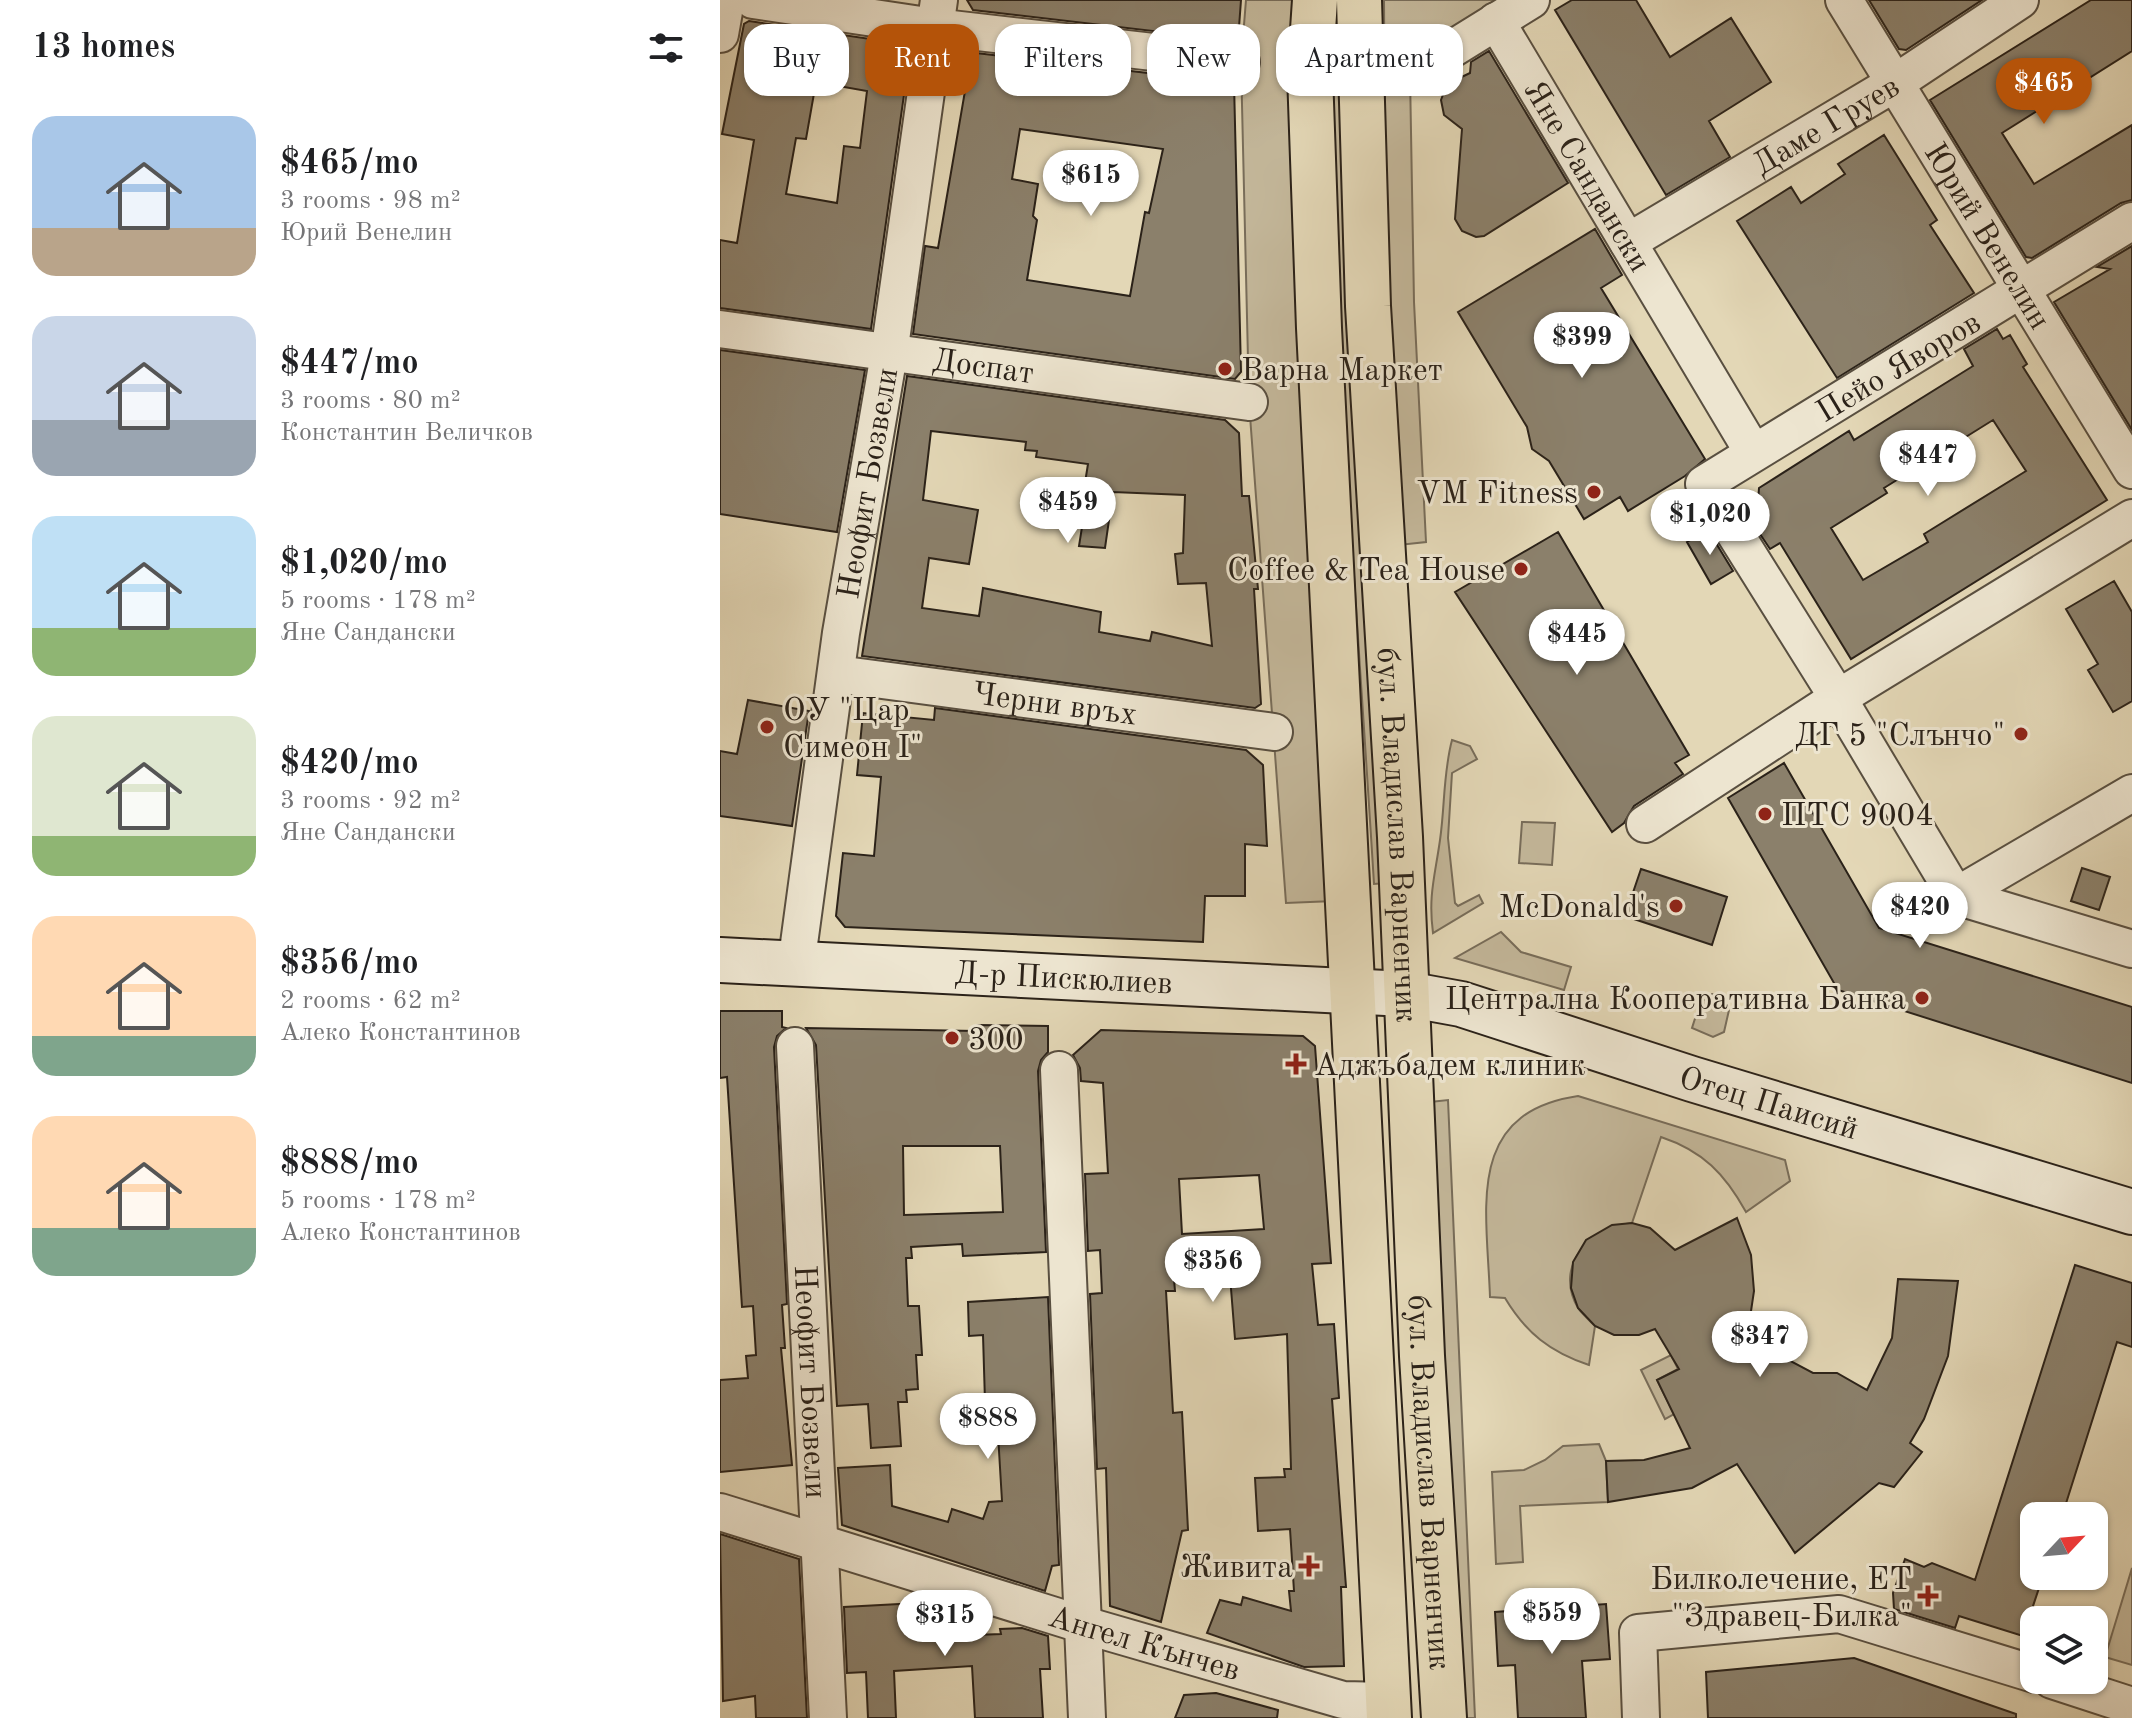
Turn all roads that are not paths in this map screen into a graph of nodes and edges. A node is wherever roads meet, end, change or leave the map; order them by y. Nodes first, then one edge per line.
1 (726, 0) edge
2 (753, 0) edge
3 (1315, 0) edge
4 (1359, 0) edge
5 (1531, 0) edge
6 (1844, 0) edge
7 (2020, 0) edge
8 (937, 14) edge
9 (1496, 21) junction
10 (720, 34) edge
11 (1463, 42) edge
12 (1147, 47) edge
13 (1895, 83) junction
14 (2132, 221) edge
15 (1628, 242) junction
16 (2022, 291) junction
17 (720, 329) edge
18 (889, 354) junction
19 (1249, 402) dead end
20 (1753, 452) junction
21 (2132, 470) edge
22 (2132, 518) edge
23 (837, 674) junction
24 (1838, 698) junction
25 (1274, 732) dead end
26 (2132, 793) edge
27 (1645, 824) dead end
28 (1956, 896) junction
29 (2132, 949) edge
30 (720, 960) edge
31 (796, 966) junction
32 (1353, 992) junction
33 (1406, 994) junction
34 (795, 1046) dead end
35 (1059, 1070) dead end
36 (2132, 1212) edge
37 (720, 1512) edge
38 (819, 1542) junction
39 (1084, 1625) junction
40 (2020, 1670) edge
41 (2095, 1694) edge
42 (2132, 1706) edge
43 (1389, 1709) edge
44 (828, 1718) edge
45 (1087, 1718) edge
46 (1444, 1718) edge
47 (1641, 1718) edge

1 - 10 street
2 - 8 street
3 - 32 main road, бул. Владислав Варненчик
4 - 33 main road, бул. Владислав Варненчик
5 - 9 street
6 - 13 street, Юрий Венелин
7 - 13 street, Даме Груев
8 - 12 street
8 - 18 street, Неофит Бозвели
9 - 11 street
9 - 15 street, Яне Сандански
13 - 15 street, Даме Груев
13 - 16 street, Юрий Венелин
14 - 16 street, Пейо Яворов
15 - 20 street, Яне Сандански
16 - 20 street, Пейо Яворов
16 - 21 street, Юрий Венелин
17 - 18 street, Доспат
18 - 19 street, Доспат
18 - 23 street, Неофит Бозвели
20 - 24 street, Пейо Яворов
22 - 24 street
23 - 25 street, Черни връх
23 - 31 street, Неофит Бозвели
24 - 27 street
24 - 28 street
26 - 28 street
28 - 29 street
30 - 31 street, Д-р Пискюлиев
31 - 32 street, Д-р Пискюлиев
32 - 33 street, Д-р Пискюлиев
32 - 43 main road, бул. Владислав Варненчик
33 - 36 street, Отец Паисий
33 - 46 main road, бул. Владислав Варненчик
34 - 38 street, Неофит Бозвели
35 - 39 street
37 - 38 street, Ангел Кънчев
38 - 39 street, Ангел Кънчев
38 - 44 street, Неофит Бозвели
39 - 43 street, Ангел Кънчев
39 - 45 street
40 - 47 street
41 - 42 street

